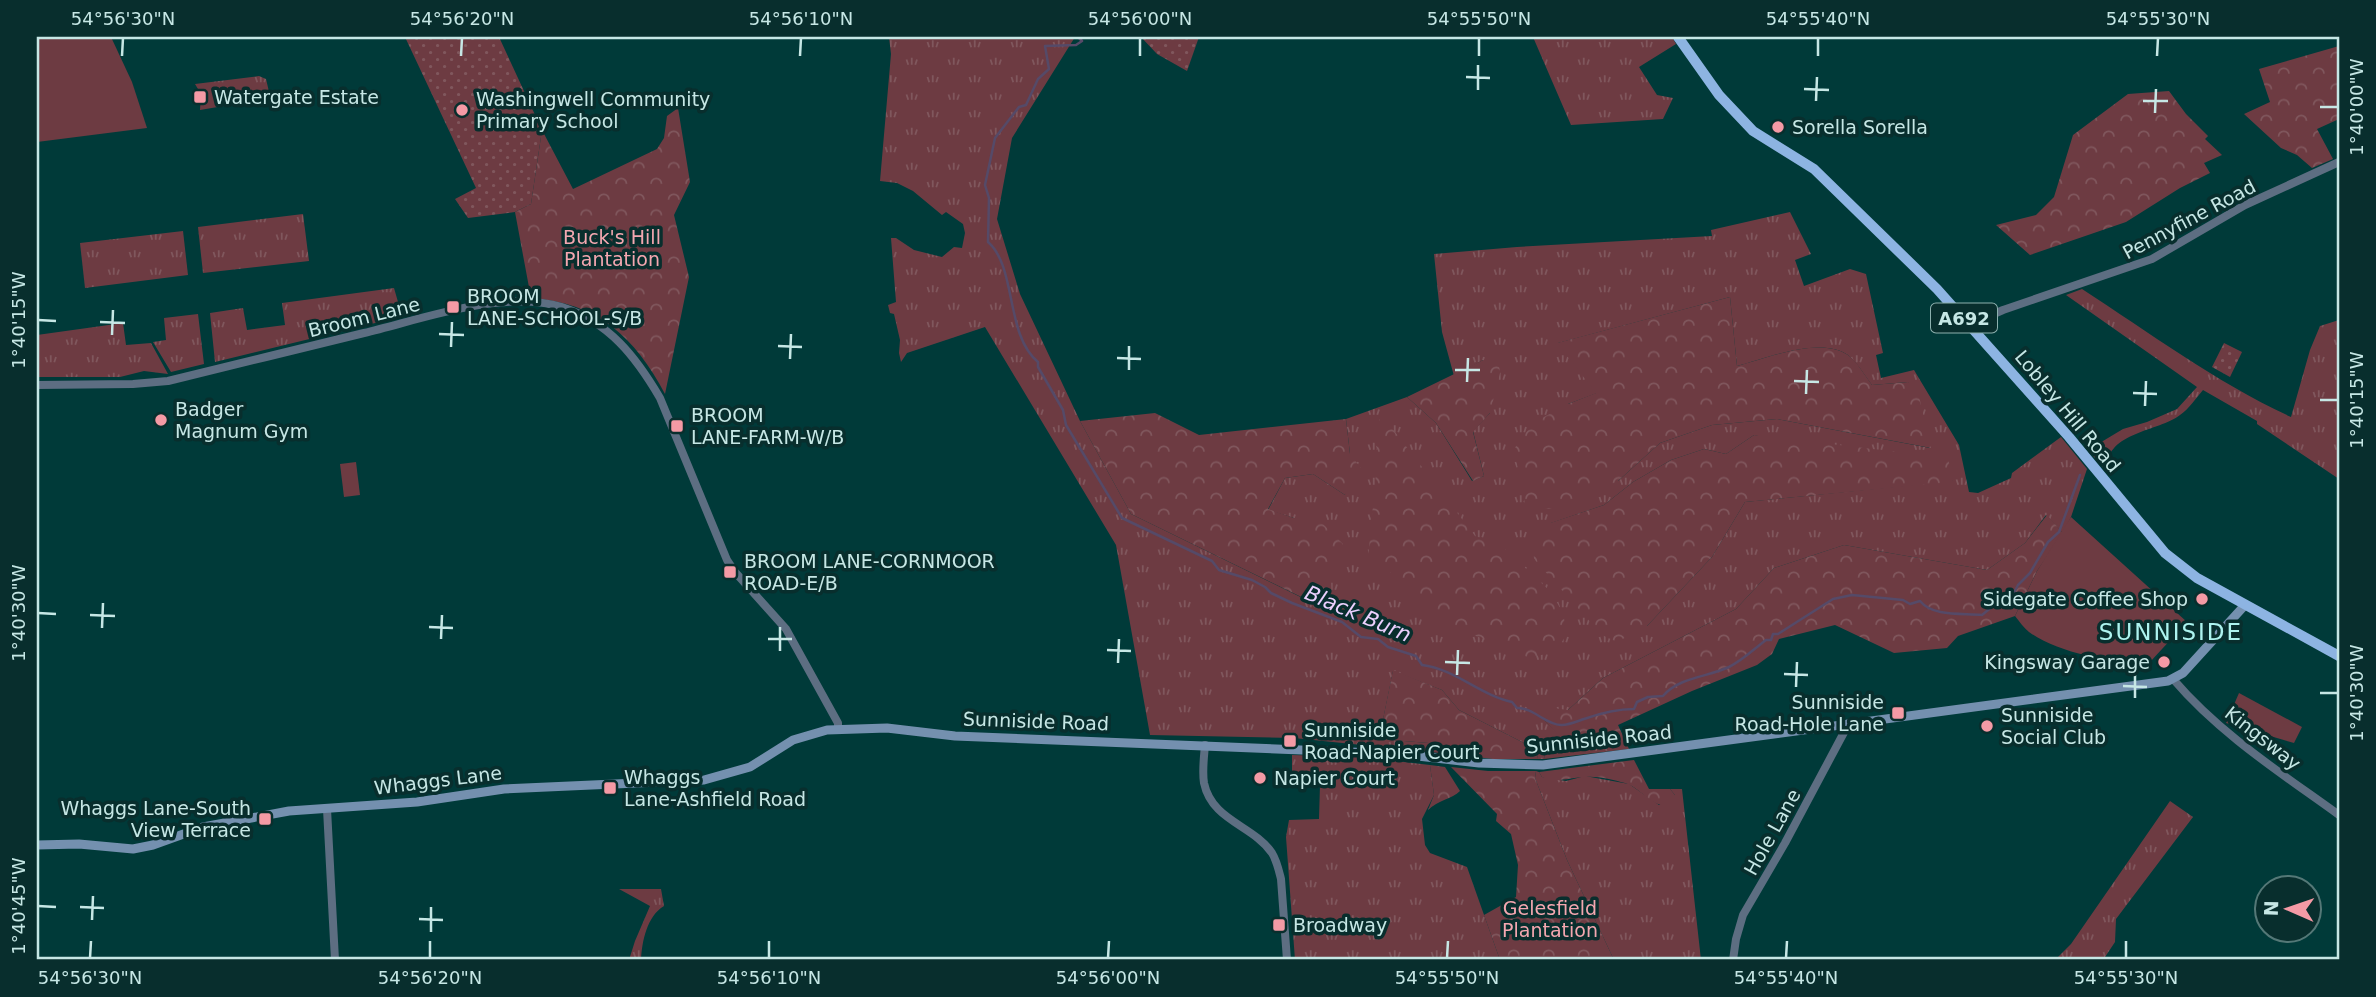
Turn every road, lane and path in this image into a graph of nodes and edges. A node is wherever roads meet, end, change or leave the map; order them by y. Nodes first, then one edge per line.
1 (1678, 37) edge
2 (2339, 162) edge
3 (1972, 327) junction
4 (37, 386) edge
5 (2245, 605) junction
6 (2339, 656) edge
7 (2173, 679) junction
8 (1849, 723) junction
9 (838, 729) junction
10 (1205, 745) junction
11 (327, 809) junction
12 (2339, 815) edge
13 (37, 845) edge
14 (335, 960) edge
15 (1287, 960) edge
16 (1733, 960) edge

1 - 3 highway, Lobley Hill Road / A692
2 - 3 street, Pennyfine Road
3 - 5 highway, Lobley Hill Road / A692
4 - 9 street, Broom Lane
5 - 6 highway, Lobley Hill Road / A692
5 - 7 main road
7 - 8 main road, Sunniside Road
7 - 12 street, Kingsway
8 - 10 main road, Sunniside Road
8 - 16 street, Hole Lane
9 - 10 main road, Sunniside Road
9 - 11 main road, Whaggs Lane
10 - 15 street
11 - 13 main road, Whaggs Lane
11 - 14 street

